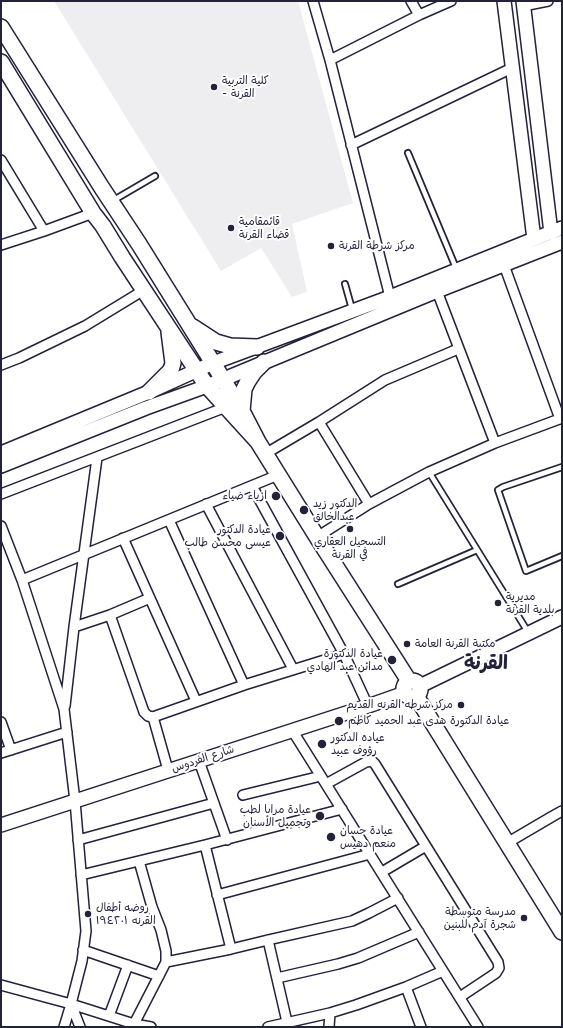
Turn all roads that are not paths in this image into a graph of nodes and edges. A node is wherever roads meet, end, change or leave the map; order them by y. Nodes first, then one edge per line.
1 (314, 1) edge
2 (411, 1) edge
3 (451, 1) edge
4 (504, 1) edge
5 (548, 1) edge
6 (523, 4) edge
7 (419, 15) junction
8 (1, 27) edge
9 (330, 60) junction
10 (1, 62) edge
11 (512, 68) junction
12 (351, 145) junction
13 (408, 153) dead end
14 (1, 160) edge
15 (155, 176) dead end
16 (110, 202) junction
17 (93, 213) junction
18 (119, 215) junction
19 (103, 226) junction
20 (44, 231) junction
21 (556, 231) edge
22 (534, 239) junction
23 (562, 242) edge
24 (139, 244) junction
25 (1, 245) edge
26 (122, 257) junction
27 (504, 265) junction
28 (456, 270) junction
29 (346, 284) dead end
30 (144, 290) junction
31 (437, 291) junction
32 (390, 296) junction
33 (352, 311) junction
34 (189, 324) junction
35 (169, 329) junction
36 (257, 347) junction
37 (458, 349) junction
38 (264, 362) junction
39 (214, 363) junction
40 (1, 365) edge
41 (197, 371) junction
42 (222, 379) junction
43 (207, 386) junction
44 (149, 392) junction
45 (226, 407) junction
46 (242, 410) junction
47 (561, 418) edge
48 (319, 422) junction
49 (495, 443) junction
50 (262, 448) junction
51 (1, 453) edge
52 (97, 458) junction
53 (1, 466) edge
54 (562, 467) edge
55 (429, 472) junction
56 (278, 475) junction
57 (252, 486) junction
58 (1, 494) edge
59 (206, 504) junction
60 (369, 504) junction
61 (169, 520) junction
62 (1, 526) edge
63 (317, 537) junction
64 (123, 538) junction
65 (477, 550) junction
66 (84, 554) junction
67 (562, 556) edge
68 (22, 580) junction
69 (398, 584) dead end
70 (150, 598) junction
71 (110, 615) junction
72 (561, 620) edge
73 (74, 627) junction
74 (528, 633) junction
75 (344, 654) junction
76 (293, 669) junction
77 (244, 685) junction
78 (412, 689) junction
79 (196, 701) junction
80 (368, 706) junction
81 (64, 709) junction
82 (153, 717) junction
83 (1, 722) edge
84 (292, 730) junction
85 (67, 732) junction
86 (11, 750) junction
87 (1, 753) edge
88 (199, 760) junction
89 (168, 770) junction
90 (321, 776) junction
91 (326, 784) junction
92 (243, 795) dead end
93 (75, 801) junction
94 (214, 803) junction
95 (342, 809) junction
96 (562, 811) edge
97 (1, 825) edge
98 (78, 840) junction
99 (227, 840) junction
100 (507, 843) junction
101 (205, 845) junction
102 (426, 846) junction
103 (370, 854) junction
104 (139, 862) junction
105 (382, 872) junction
106 (81, 875) junction
107 (217, 895) junction
108 (398, 898) junction
109 (420, 932) junction
110 (562, 932) edge
111 (268, 940) junction
112 (231, 949) junction
113 (83, 950) junction
114 (166, 962) junction
115 (128, 965) junction
116 (443, 971) junction
117 (159, 976) junction
118 (277, 978) junction
119 (1, 985) edge
120 (406, 987) junction
121 (460, 998) junction
122 (71, 1004) junction
123 (330, 1014) junction
124 (109, 1016) junction
125 (287, 1022) junction
126 (134, 1024) junction
127 (64, 1027) edge
128 (80, 1027) edge
129 (151, 1027) edge
130 (268, 1027) edge
131 (329, 1027) edge
132 (421, 1027) edge
133 (478, 1027) edge

1 - 9 street
2 - 7 street
3 - 7 street
4 - 11 main road
5 - 6 street
6 - 21 main road
7 - 9 street
8 - 16 main road
9 - 12 street
10 - 17 main road
11 - 12 street
11 - 22 main road
12 - 32 street
13 - 28 lane
14 - 20 street
15 - 16 lane
16 - 18 main road
17 - 19 main road
17 - 20 street
18 - 19 main road
18 - 24 main road
19 - 26 main road
20 - 25 street
21 - 22 main road
22 - 28 main road
23 - 27 main road
24 - 26 main road
24 - 34 main road
26 - 30 main road
27 - 31 main road
27 - 47 street
28 - 32 main road
29 - 33 lane
30 - 35 main road
30 - 40 street
31 - 37 street
31 - 38 main road
32 - 33 main road
33 - 36 main road
34 - 36 main road
34 - 39 main road
35 - 41 main road
35 - 44 main road
36 - 39 main road
37 - 48 street
37 - 49 street
38 - 42 main road
38 - 46 main road
39 - 41 main road
39 - 42 main road
41 - 43 main road
41 - 44 main road
42 - 43 main road
42 - 46 main road
43 - 45 main road
43 - 53 main road
44 - 51 main road
45 - 50 main road
45 - 52 street
46 - 50 main road
47 - 49 street
48 - 50 street
48 - 60 street
49 - 55 street
50 - 56 main road
52 - 58 street
52 - 66 street
54 - 67 lane
55 - 60 street
55 - 65 lane
56 - 57 street
56 - 63 main road
57 - 59 street
57 - 75 street
59 - 61 street
59 - 76 street
60 - 63 street
61 - 64 street
61 - 77 street
62 - 68 street
63 - 78 main road
64 - 66 street
64 - 70 street
65 - 69 lane
65 - 74 lane
66 - 68 street
66 - 73 street
68 - 81 street
70 - 71 street
70 - 79 street
71 - 73 street
71 - 82 street
72 - 74 main road, شارع الفردوس
73 - 81 street
74 - 78 main road, شارع الفردوس
75 - 76 street
75 - 80 street
76 - 77 street
77 - 79 street
78 - 80 main road, شارع الفردوس
78 - 100 main road
79 - 82 street
80 - 84 main road, شارع الفردوس
81 - 85 street
82 - 89 street
83 - 86 street
84 - 88 main road, شارع الفردوس
84 - 90 street
85 - 86 street
85 - 93 street
86 - 87 street
88 - 89 main road, شارع الفردوس
88 - 94 street
89 - 93 main road, شارع الفردوس
90 - 91 street
90 - 92 street
91 - 95 street
91 - 102 street
93 - 97 main road, شارع الفردوس
93 - 98 street
94 - 98 street
94 - 99 street
95 - 99 street
95 - 103 street
96 - 100 street
98 - 106 street
99 - 101 street
100 - 110 main road
101 - 104 street
101 - 107 street
102 - 105 street
102 - 121 street
103 - 105 street
103 - 107 street
104 - 106 street
104 - 114 street
105 - 108 street
106 - 113 street
107 - 112 street
108 - 109 street
108 - 111 street
109 - 116 street
109 - 118 street
111 - 112 street
111 - 118 street
112 - 114 street
113 - 115 street
113 - 122 street
114 - 117 street
115 - 117 street
115 - 124 street
116 - 120 street
116 - 121 street
117 - 126 street
118 - 125 street
119 - 122 street
120 - 123 street
120 - 132 street
121 - 133 street
122 - 124 street
122 - 127 street
122 - 128 street
123 - 125 street
123 - 131 street
124 - 126 street
125 - 130 street
126 - 129 street

